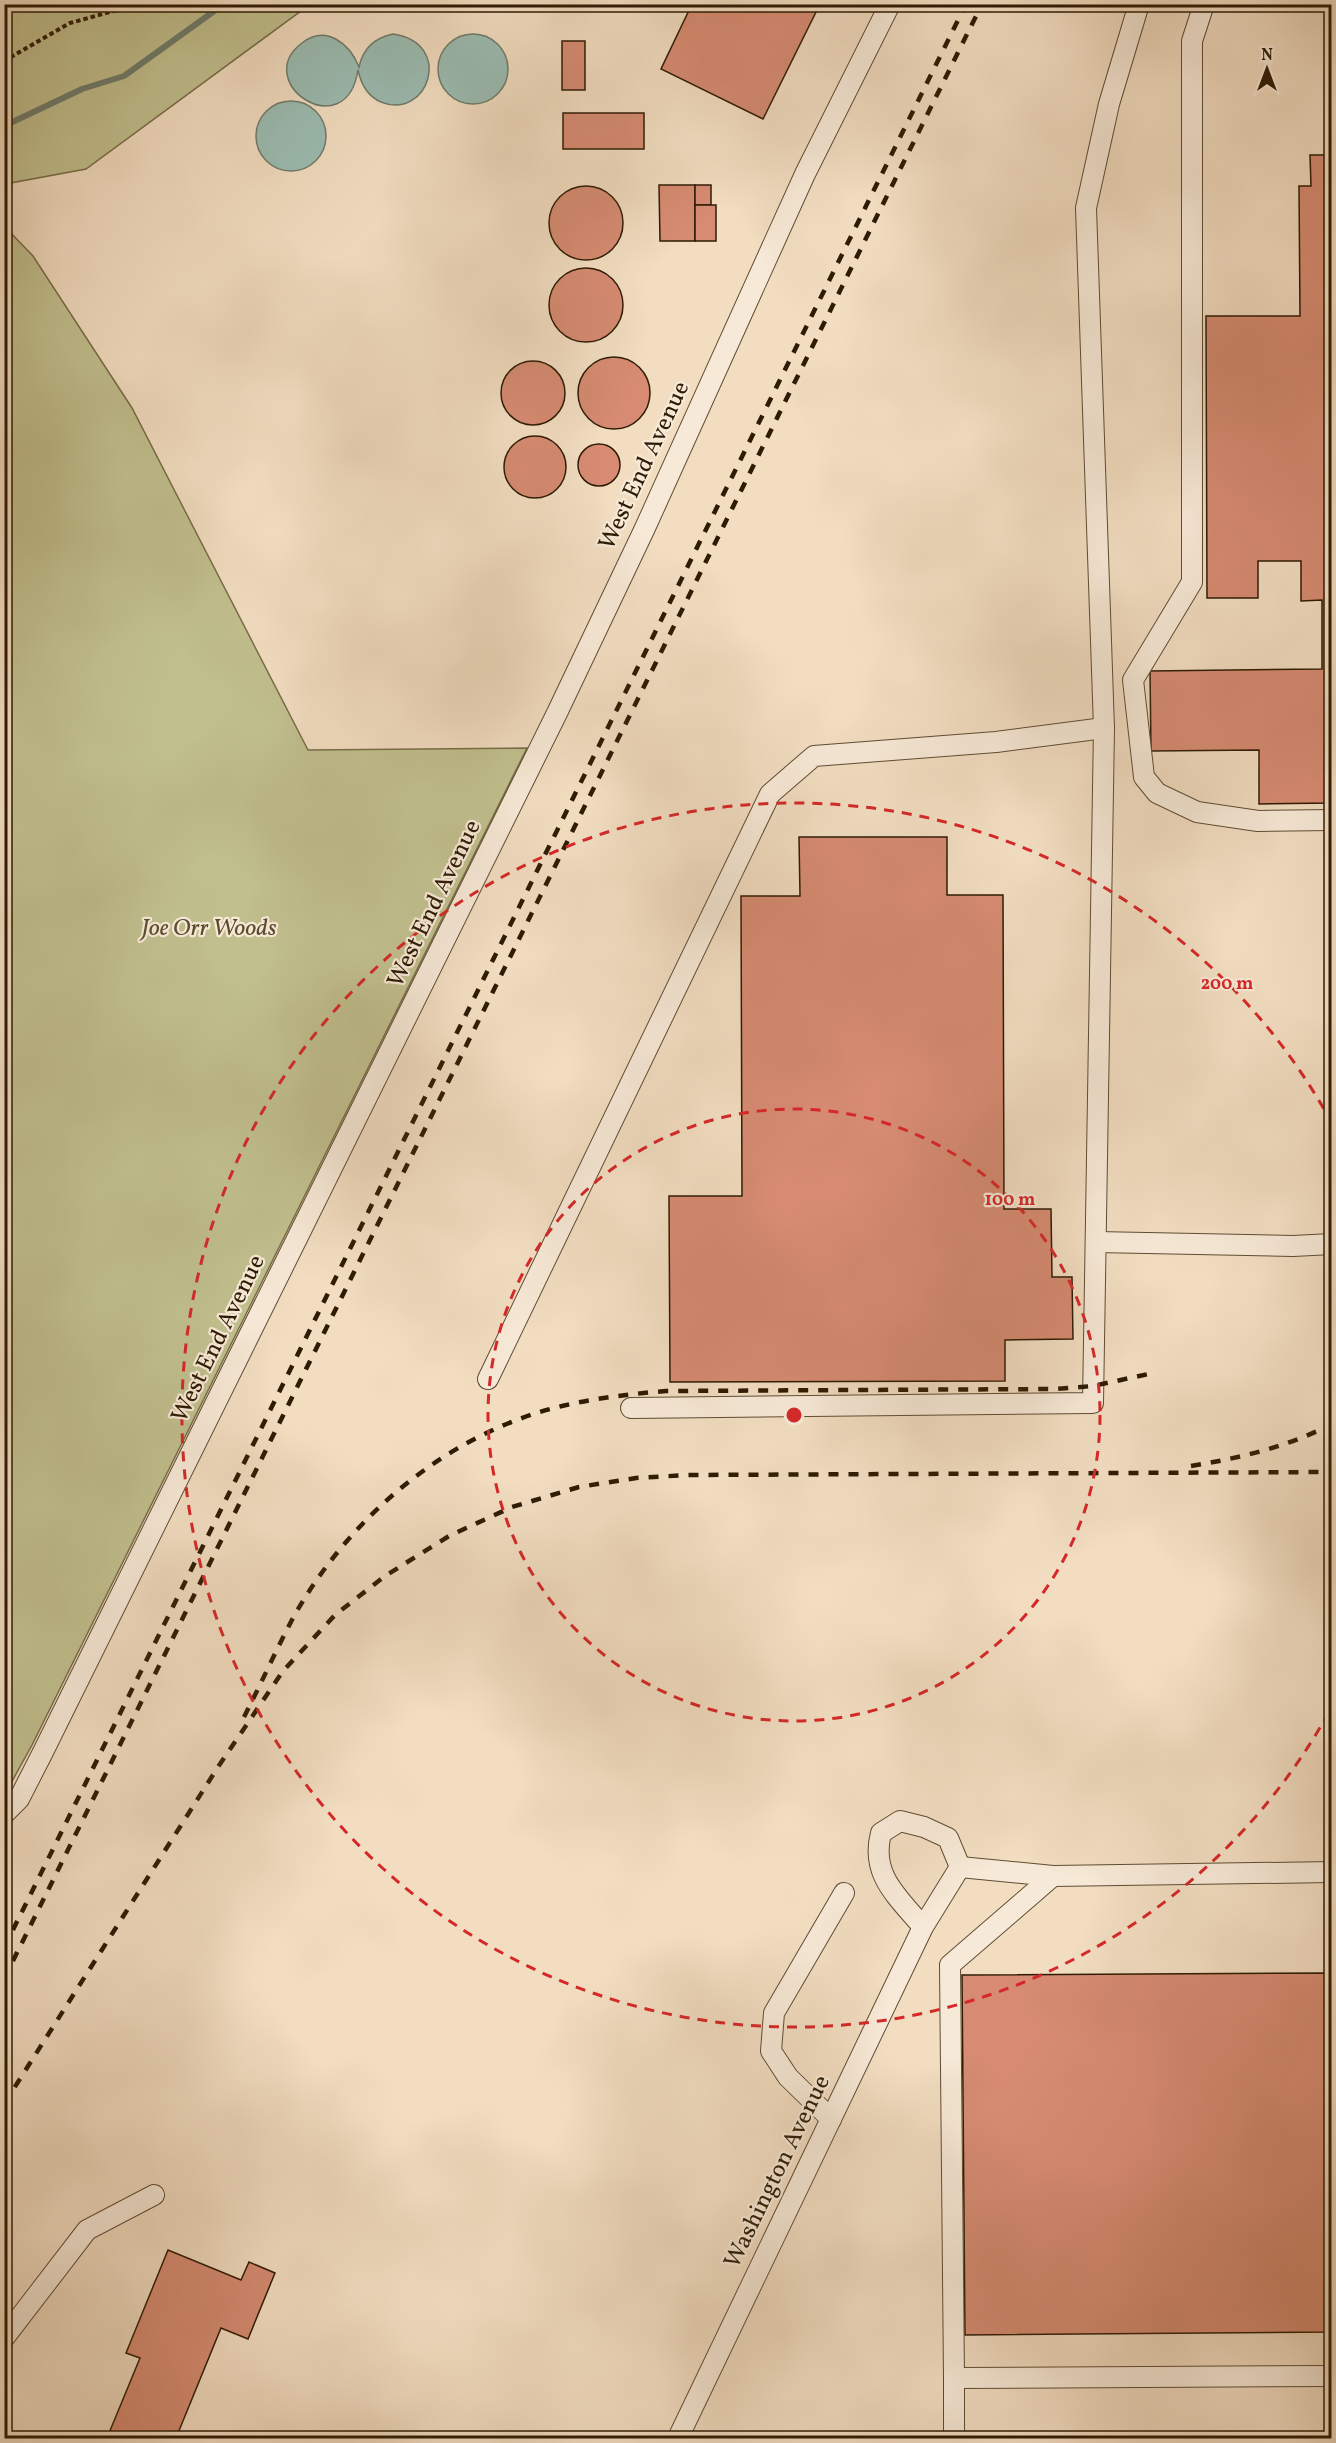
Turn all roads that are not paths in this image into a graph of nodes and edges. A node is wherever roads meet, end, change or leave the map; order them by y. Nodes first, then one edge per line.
1 (890, 4) edge
2 (1139, 4) edge
3 (1204, 4) edge
4 (1104, 728) junction
5 (1332, 820) edge
6 (1096, 1242) junction
7 (1332, 1244) edge
8 (488, 1379) dead end
9 (631, 1408) dead end
10 (4, 1814) edge
11 (960, 1867) junction
12 (1332, 1872) edge
13 (1053, 1876) junction
14 (843, 1893) dead end
15 (923, 1927) junction
16 (831, 2119) junction
17 (154, 2195) dead end
18 (4, 2338) edge
19 (1332, 2376) edge
20 (954, 2378) junction
21 (678, 2439) edge
22 (954, 2439) edge

1 - 10 street, West End Avenue
2 - 4 street
3 - 5 street
4 - 6 street
4 - 8 street
6 - 7 street
6 - 9 street
11 - 13 street
11 - 15 street, Washington Avenue
11 - 15 street
12 - 13 street
13 - 20 street
14 - 16 street
15 - 16 street, Washington Avenue
16 - 21 street, Washington Avenue
17 - 18 street
19 - 20 street
20 - 22 street

